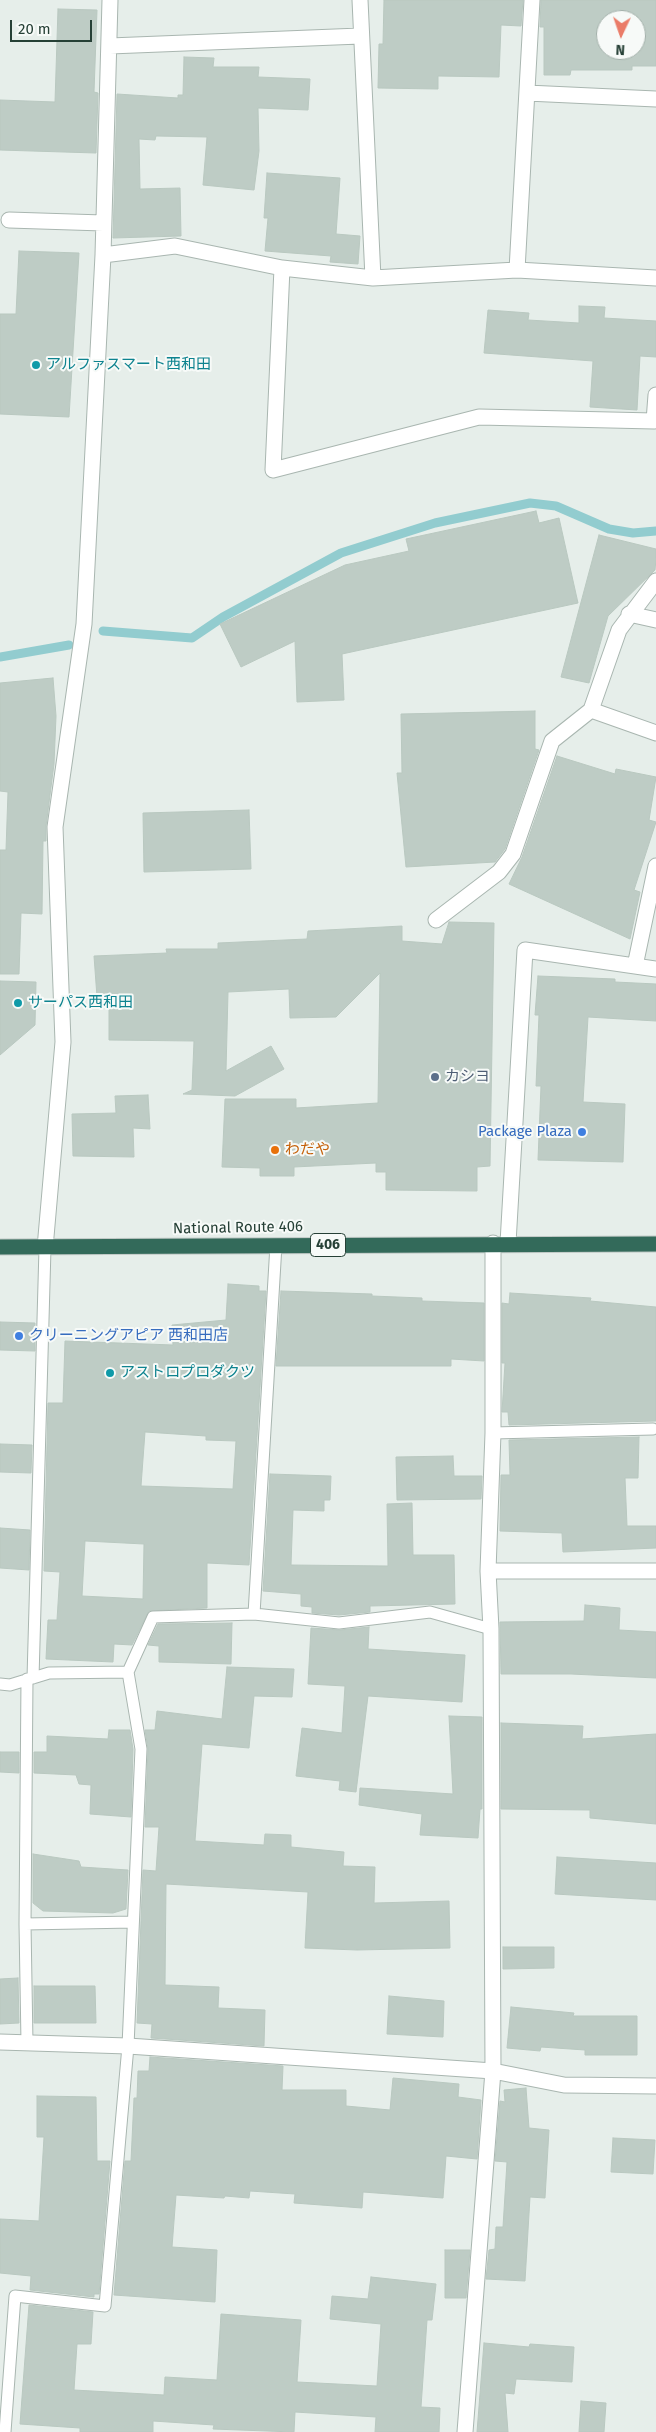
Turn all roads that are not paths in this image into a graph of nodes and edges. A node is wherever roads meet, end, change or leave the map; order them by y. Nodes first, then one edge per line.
1 (110, 0) edge
2 (360, 0) edge
3 (532, 0) edge
4 (360, 36) junction
5 (110, 46) junction
6 (527, 94) junction
7 (656, 99) edge
8 (10, 220) dead end
9 (103, 223) junction
10 (103, 255) junction
11 (282, 268) junction
12 (517, 270) junction
13 (373, 278) junction
14 (656, 278) edge
15 (656, 395) edge
16 (656, 581) edge
17 (630, 614) junction
18 (656, 620) edge
19 (591, 710) junction
20 (656, 733) edge
21 (656, 866) edge
22 (436, 920) dead end
23 (635, 966) junction
24 (656, 969) edge
25 (493, 1243) junction
26 (508, 1243) junction
27 (656, 1244) edge
28 (276, 1245) junction
29 (0, 1247) edge
30 (45, 1248) junction
31 (653, 1429) dead end
32 (493, 1433) junction
33 (656, 1571) edge
34 (488, 1572) junction
35 (254, 1614) junction
36 (491, 1629) junction
37 (128, 1672) junction
38 (30, 1679) junction
39 (0, 1684) edge
40 (133, 1922) junction
41 (25, 1924) junction
42 (0, 2042) edge
43 (28, 2043) junction
44 (128, 2046) junction
45 (493, 2071) junction
46 (656, 2086) edge
47 (5, 2432) edge
48 (465, 2432) edge

1 - 5 street
2 - 4 street
3 - 6 street
4 - 5 street
4 - 13 street
5 - 9 street
6 - 7 street
6 - 12 street
8 - 9 street
9 - 10 street
10 - 11 street
10 - 30 street
11 - 13 street
11 - 15 street
12 - 13 street
12 - 14 street
16 - 17 street
17 - 18 street
17 - 19 street
19 - 20 street
19 - 22 street
21 - 23 street
23 - 24 street
23 - 26 street
25 - 26 highway, National Route 406 / 406
25 - 28 highway, National Route 406 / 406
25 - 32 street
26 - 27 highway, National Route 406 / 406
28 - 30 highway, National Route 406 / 406
28 - 35 lane
29 - 30 highway, National Route 406 / 406
30 - 38 lane
31 - 32 lane
32 - 34 street
33 - 34 street
34 - 36 street
35 - 36 lane
35 - 37 lane
36 - 45 street
37 - 38 lane
37 - 40 lane
38 - 39 lane
38 - 41 lane
40 - 41 lane
40 - 44 lane
41 - 43 lane
42 - 43 street
43 - 44 street
44 - 45 street
44 - 47 lane
45 - 46 street
45 - 48 street

